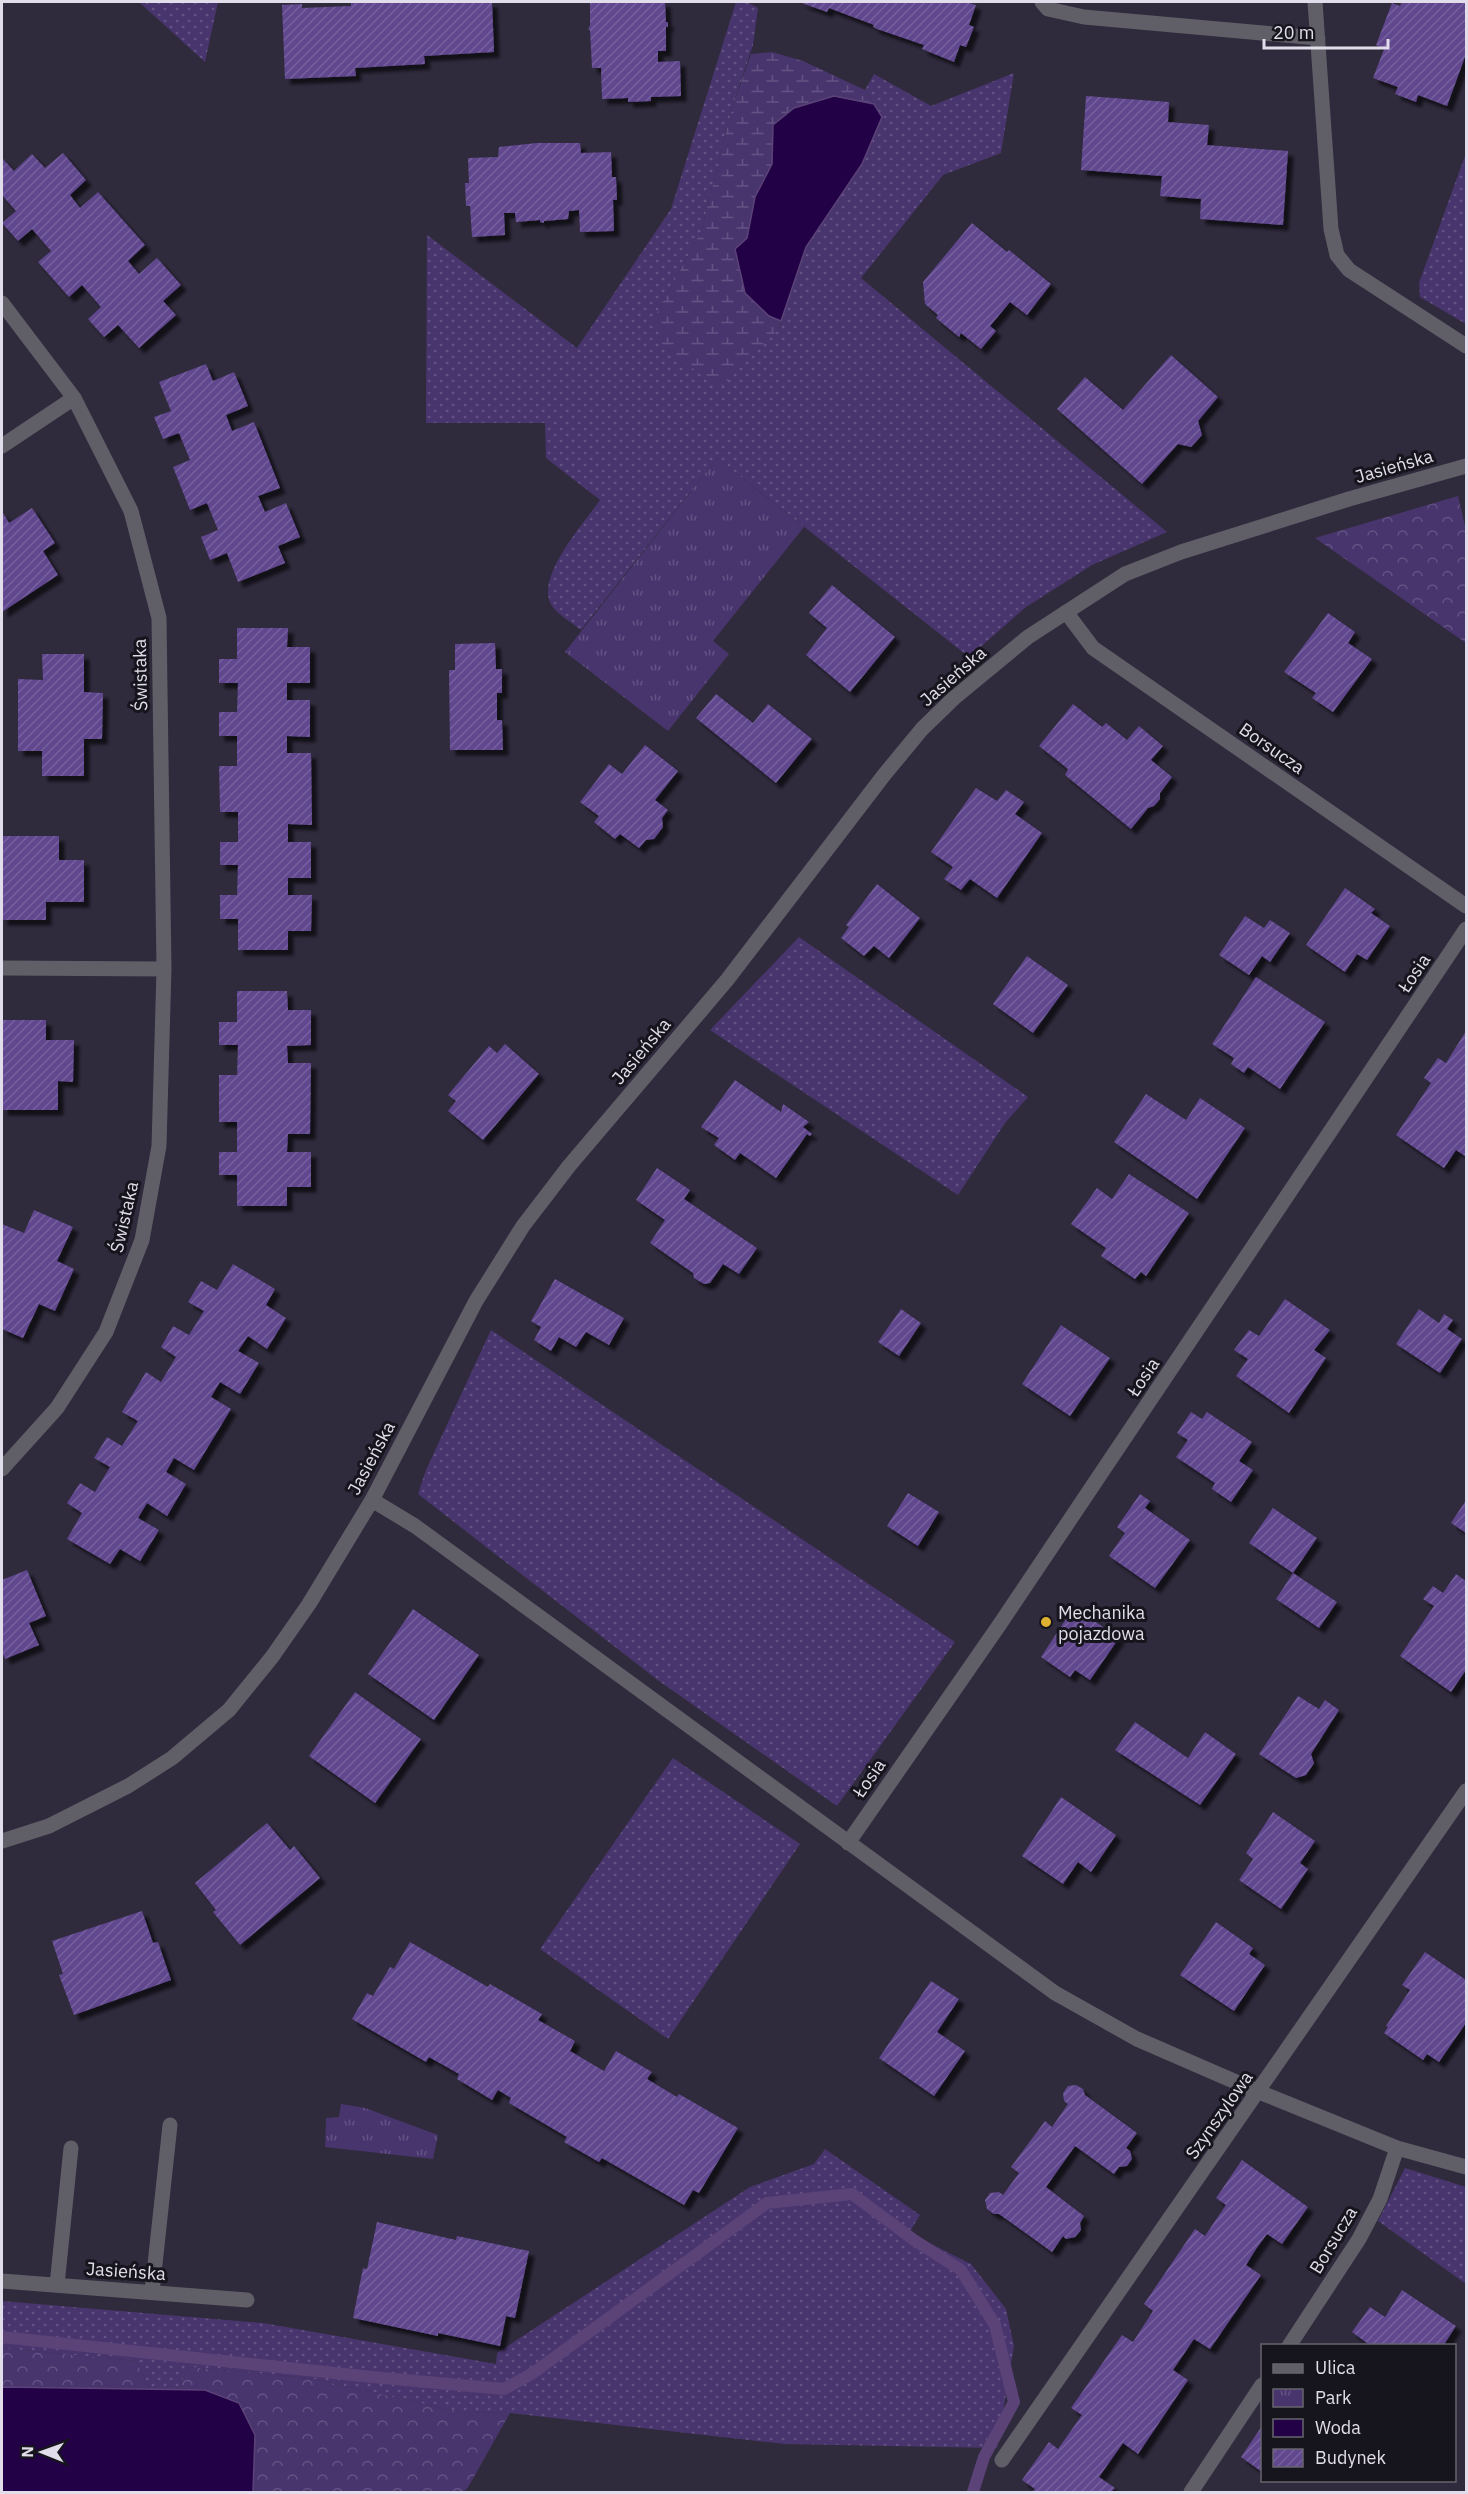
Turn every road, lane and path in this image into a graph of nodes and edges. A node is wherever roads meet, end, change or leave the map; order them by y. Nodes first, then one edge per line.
1 (1042, 2) edge
2 (1315, 2) edge
3 (1318, 38) junction
4 (2, 303) edge
5 (1467, 346) edge
6 (74, 398) junction
7 (2, 446) edge
8 (1467, 466) edge
9 (1066, 612) junction
10 (1467, 906) edge
11 (1467, 930) edge
12 (2, 968) edge
13 (164, 969) junction
14 (2, 1469) edge
15 (372, 1500) junction
16 (1467, 1791) edge
17 (2, 1841) edge
18 (848, 1843) junction
19 (1259, 2092) junction
20 (170, 2125) dead end
21 (71, 2148) dead end
22 (1397, 2148) junction
23 (1467, 2167) edge
24 (2, 2280) edge
25 (57, 2285) junction
26 (152, 2292) junction
27 (247, 2300) dead end
28 (1289, 2344) edge
29 (1261, 2388) edge
30 (1002, 2460) dead end
31 (1191, 2493) edge

1 - 3 street
2 - 3 street
3 - 5 street
4 - 6 street, Świstaka
6 - 7 street
6 - 13 street, Świstaka
8 - 9 street, Jasieńska
9 - 10 street, Borsucza
9 - 15 street, Jasieńska
11 - 18 street, Łosia
12 - 13 street
13 - 14 street, Świstaka
15 - 17 street, Jasieńska
15 - 18 street
16 - 19 street, Szynszylowa
18 - 19 street
19 - 22 street
19 - 30 street, Szynszylowa
20 - 26 street
21 - 25 street
22 - 23 street
22 - 28 street, Borsucza
24 - 25 street, Jasieńska
25 - 26 street, Jasieńska
26 - 27 street, Jasieńska
29 - 31 street

